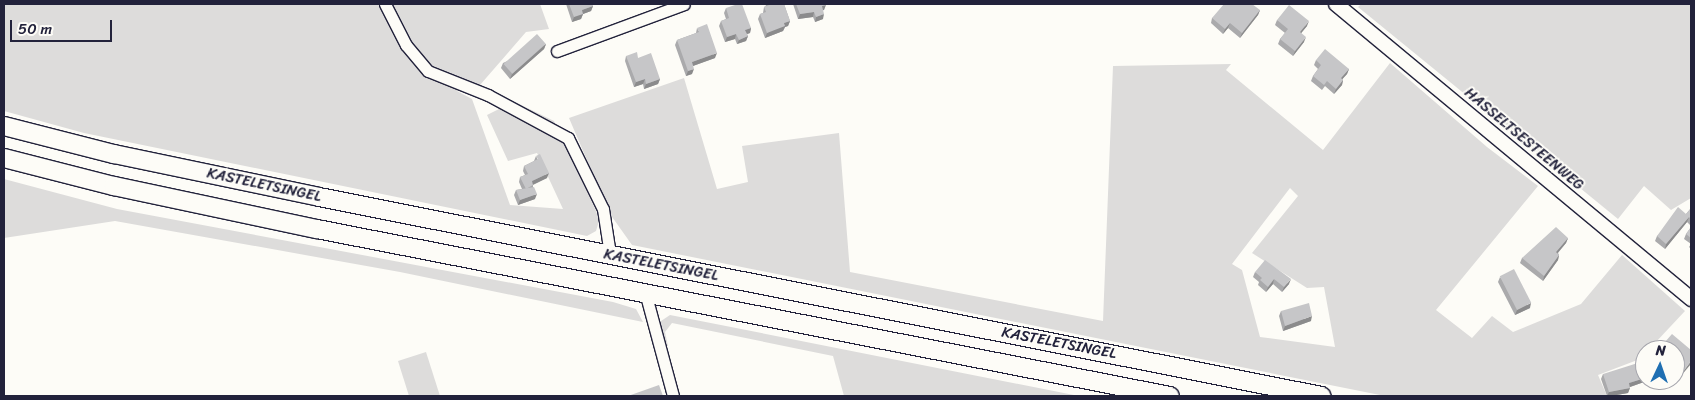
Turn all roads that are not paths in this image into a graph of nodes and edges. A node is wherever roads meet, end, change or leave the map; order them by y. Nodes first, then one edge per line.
1 (385, 4) edge
2 (684, 4) edge
3 (1336, 4) edge
4 (557, 51) dead end
5 (4, 126) edge
6 (4, 158) edge
7 (610, 254) junction
8 (646, 292) junction
9 (1691, 299) edge
10 (673, 396) edge
11 (1170, 396) edge
12 (1321, 396) edge

1 - 7 street
2 - 4 street
3 - 9 street, HASSELTSESTEENWEG
5 - 7 main road, KASTELETSINGEL
6 - 8 main road, KASTELETSINGEL
7 - 12 main road, KASTELETSINGEL
8 - 10 street
8 - 11 main road, KASTELETSINGEL

